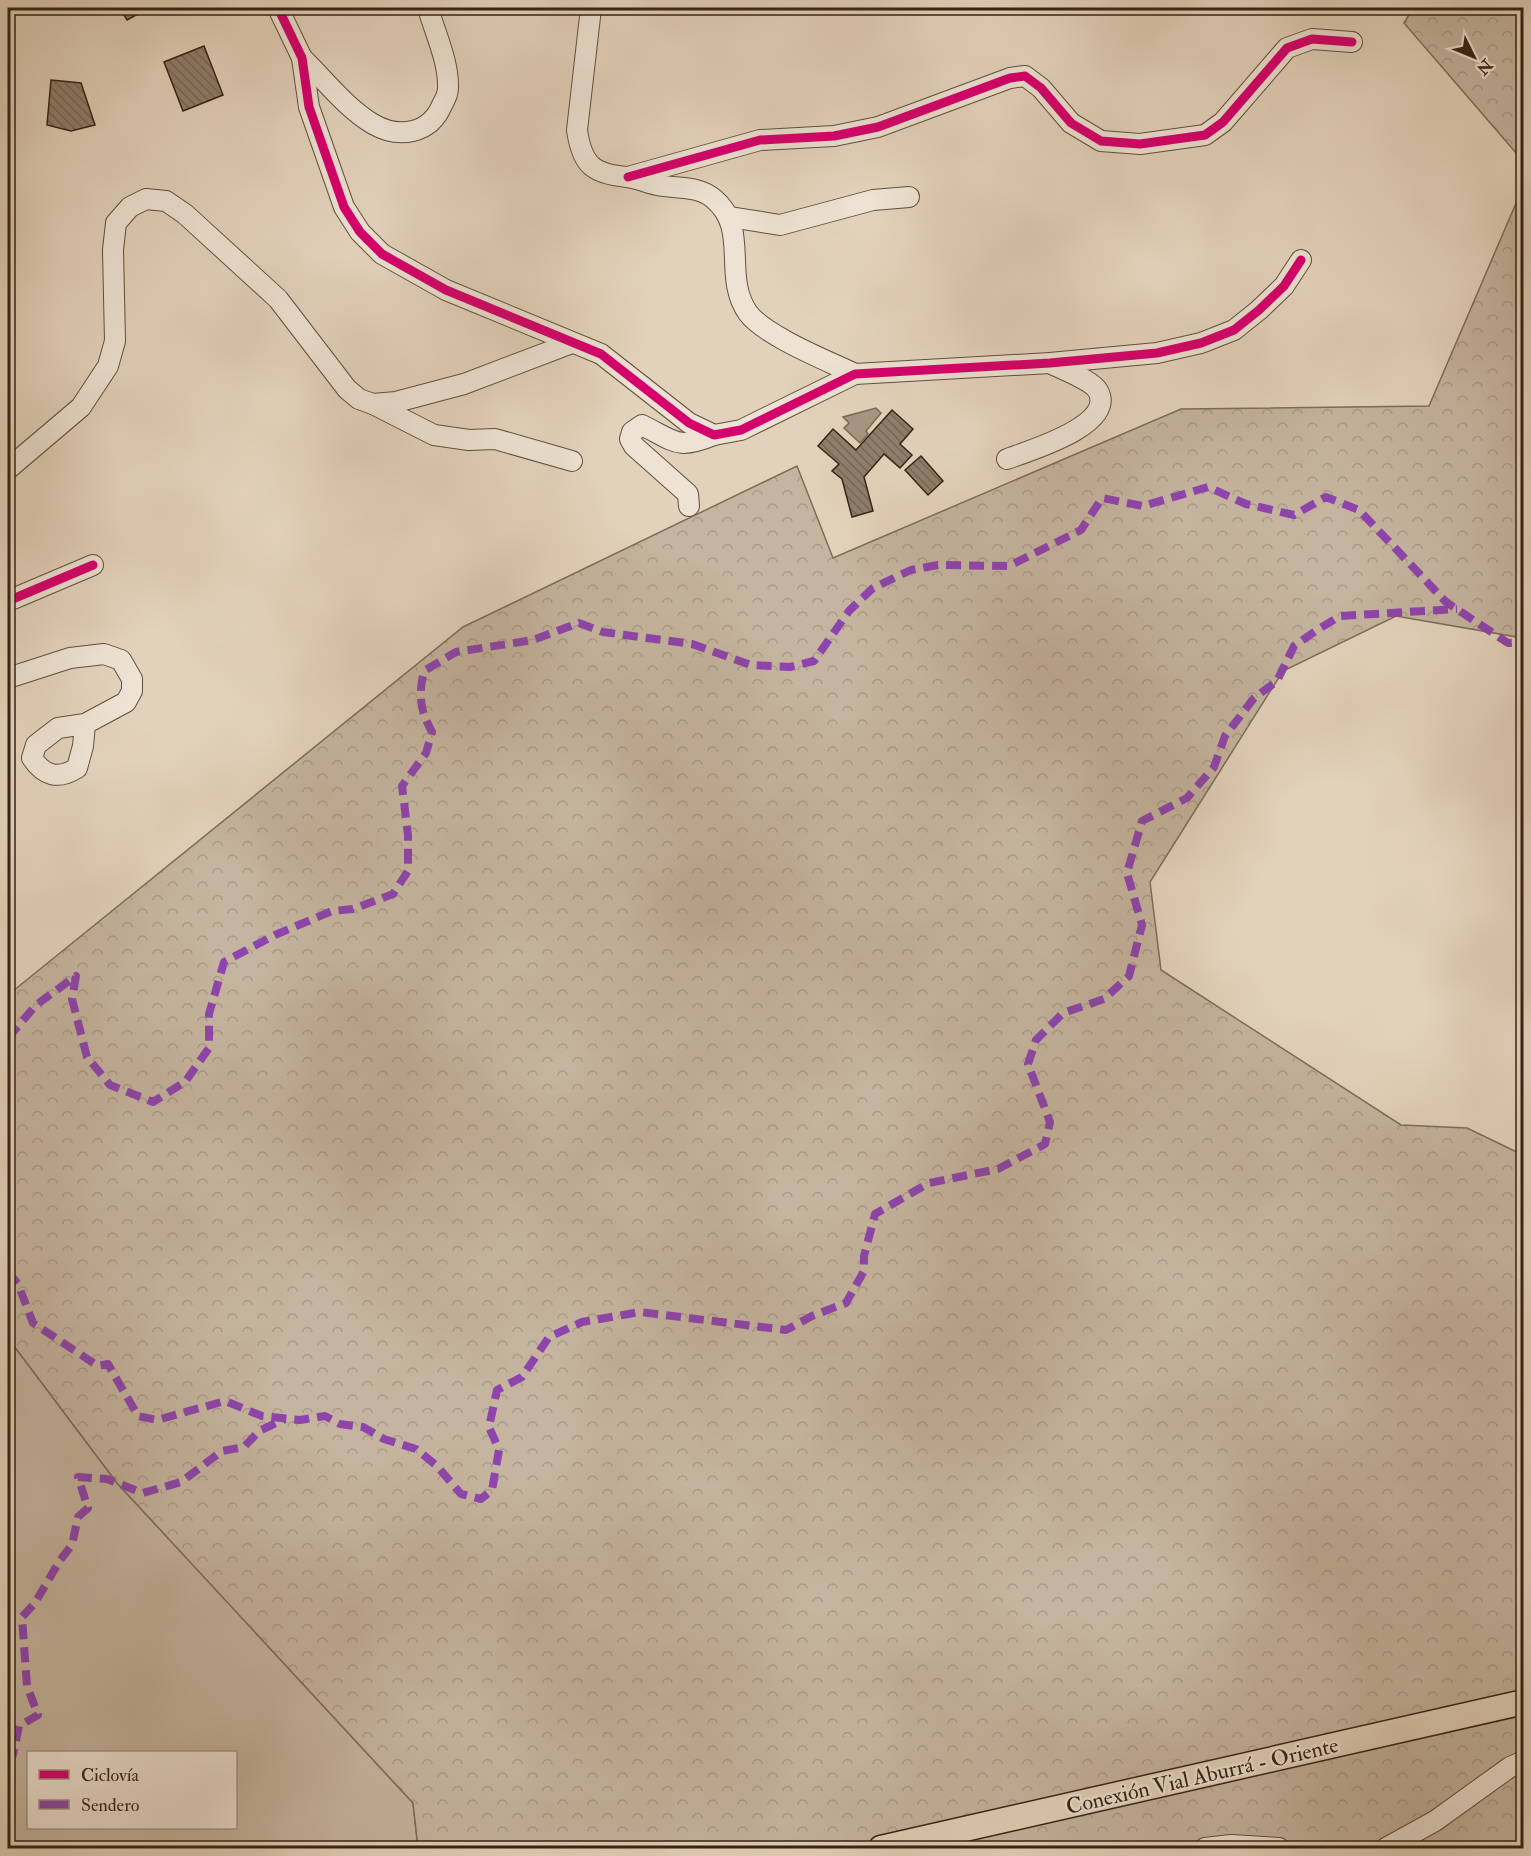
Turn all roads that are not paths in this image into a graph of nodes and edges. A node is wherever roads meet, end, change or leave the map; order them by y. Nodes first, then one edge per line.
1 (278, 8) edge
2 (428, 8) edge
3 (591, 8) edge
4 (1352, 42) dead end
5 (302, 58) junction
6 (628, 177) junction
7 (909, 197) dead end
8 (730, 217) junction
9 (1301, 260) dead end
10 (572, 343) junction
11 (1050, 363) junction
12 (855, 374) junction
13 (373, 404) junction
14 (714, 435) junction
15 (1007, 459) dead end
16 (572, 460) dead end
17 (8, 469) edge
18 (689, 506) dead end
19 (93, 565) dead end
20 (8, 601) edge
21 (8, 678) edge
22 (85, 724) dead end
23 (1524, 1702) edge
24 (1524, 1761) edge
25 (881, 1848) edge
26 (1205, 1848) edge
27 (1279, 1848) edge
28 (1386, 1848) edge

1 - 5 street
2 - 5 street
3 - 6 street
4 - 6 street
5 - 10 street
6 - 8 street
7 - 8 street
8 - 12 street
9 - 11 street
10 - 13 street
10 - 14 street
11 - 12 street
11 - 15 street
12 - 14 street
13 - 16 street
13 - 17 street
14 - 18 street
19 - 20 street
21 - 22 street
23 - 25 main road, Conexión Vial Aburrá - Oriente
24 - 28 street
26 - 27 street

